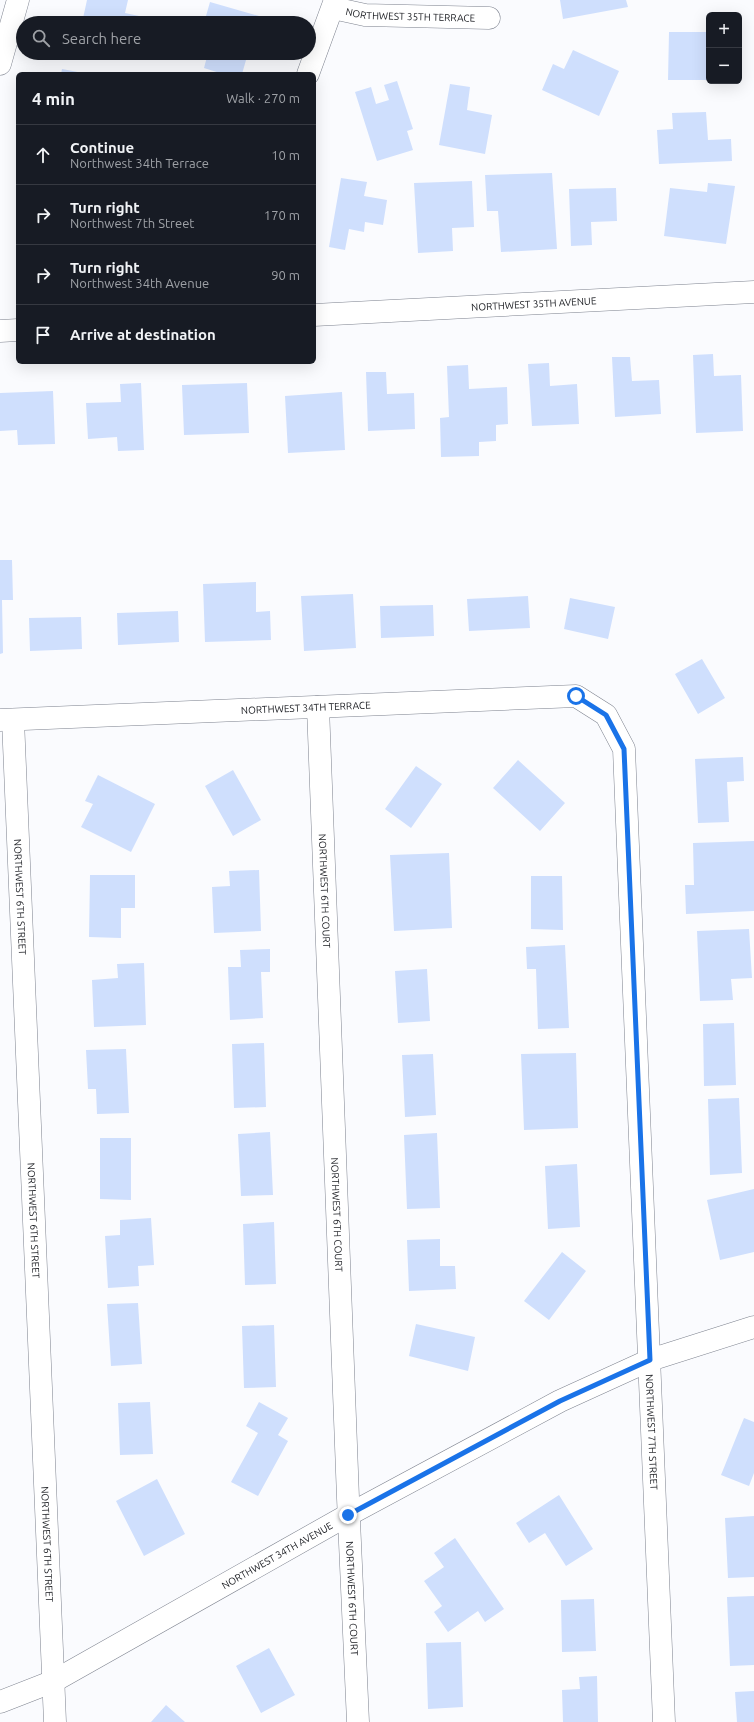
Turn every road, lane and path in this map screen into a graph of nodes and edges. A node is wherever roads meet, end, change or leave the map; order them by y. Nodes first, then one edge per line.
1 (18, 0) edge
2 (334, 4) edge
3 (489, 18) dead end
4 (5, 25) edge
5 (316, 52) edge
6 (313, 60) edge
7 (0, 64) edge
8 (309, 72) edge
9 (754, 292) edge
10 (316, 315) edge
11 (16, 330) edge
12 (0, 331) edge
13 (318, 707) junction
14 (606, 715) joint
15 (6, 720) edge
16 (754, 1327) edge
17 (650, 1360) junction
18 (348, 1515) junction
19 (54, 1681) junction
20 (0, 1702) edge
21 (55, 1722) edge
22 (358, 1722) edge
23 (664, 1722) edge

1 - 4 street
2 - 3 street, NORTHWEST 35TH TERRACE
2 - 5 street
4 - 7 street
6 - 8 street
9 - 10 street, NORTHWEST 35TH AVENUE
11 - 12 street
13 - 14 street, NORTHWEST 34TH TERRACE
13 - 15 street, NORTHWEST 34TH TERRACE
13 - 18 street, NORTHWEST 6TH COURT
14 - 17 street, NORTHWEST 7TH STREET
15 - 19 street, NORTHWEST 6TH STREET
16 - 17 street, NORTHWEST 34TH AVENUE
17 - 18 street, NORTHWEST 34TH AVENUE
17 - 23 street, NORTHWEST 7TH STREET
18 - 19 street, NORTHWEST 34TH AVENUE
18 - 22 street, NORTHWEST 6TH COURT
19 - 20 street, NORTHWEST 34TH AVENUE
19 - 21 street, NORTHWEST 6TH STREET

